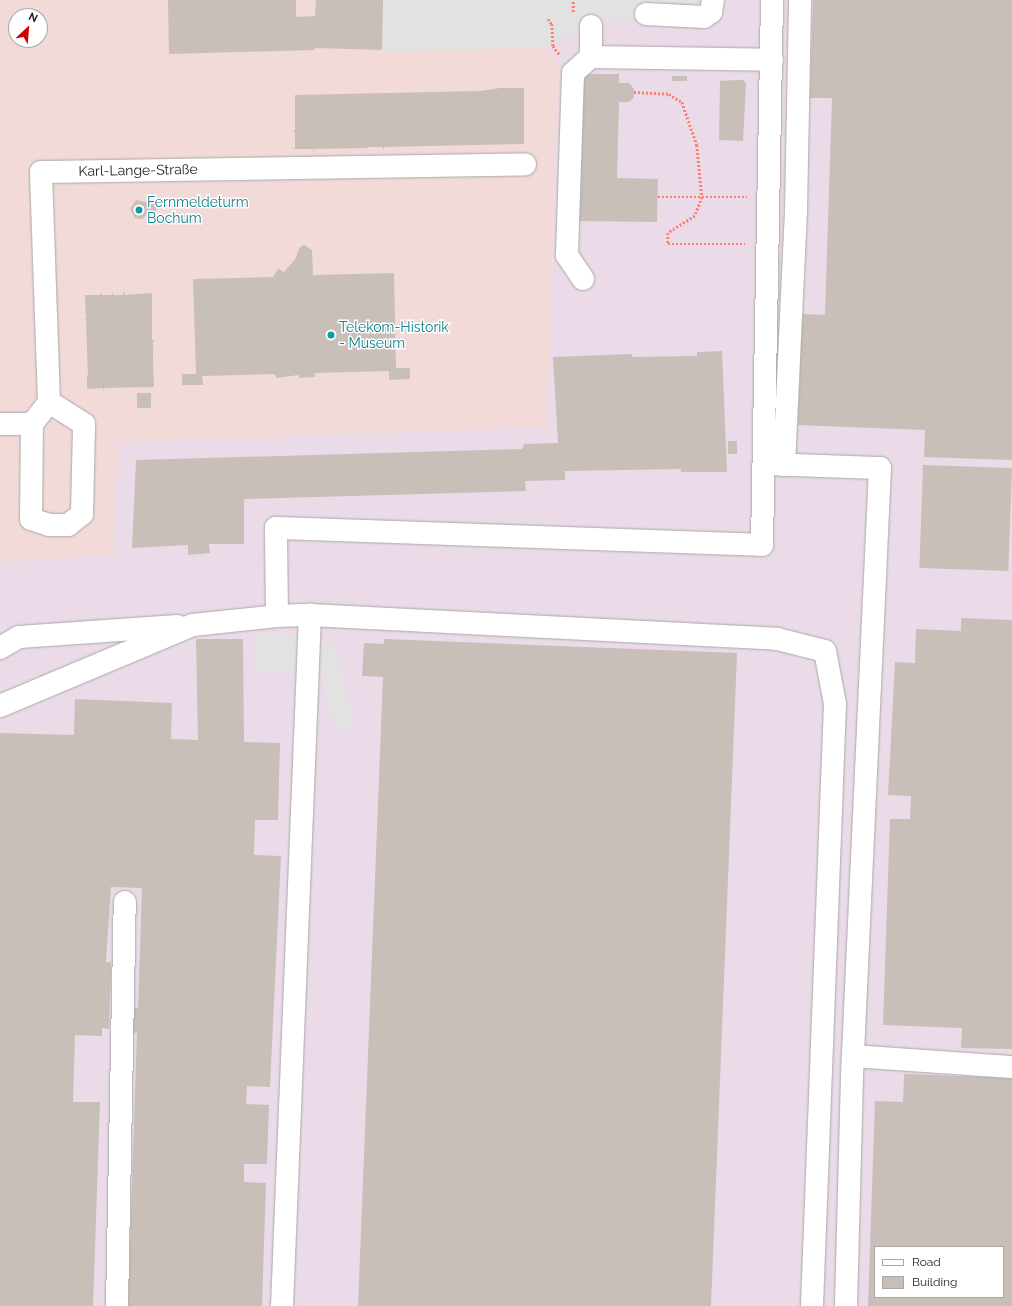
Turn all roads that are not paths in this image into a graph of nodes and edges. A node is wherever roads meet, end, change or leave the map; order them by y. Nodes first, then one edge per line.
1 (713, 0) edge
2 (772, 0) edge
3 (800, 0) edge
4 (646, 14) dead end
5 (591, 26) dead end
6 (591, 57) junction
7 (772, 60) junction
8 (525, 164) dead end
9 (583, 279) dead end
10 (49, 402) junction
11 (0, 424) edge
12 (32, 424) junction
13 (774, 464) junction
14 (310, 615) junction
15 (277, 616) junction
16 (193, 625) junction
17 (10, 638) edge
18 (0, 648) edge
19 (0, 706) edge
20 (125, 902) dead end
21 (853, 1056) junction
22 (1012, 1067) edge
23 (117, 1306) edge
24 (282, 1306) edge
25 (812, 1306) edge
26 (846, 1306) edge

1 - 4 street
2 - 7 street
3 - 13 street
5 - 6 street
6 - 7 street
6 - 9 street
7 - 13 street
8 - 10 street, Karl-Lange-Straße
10 - 12 street
10 - 12 street
11 - 12 street
13 - 15 street
13 - 21 street
14 - 15 street
14 - 24 street
14 - 25 street
15 - 16 street
16 - 17 street
16 - 19 street
17 - 18 street
20 - 23 street
21 - 22 street
21 - 26 street

